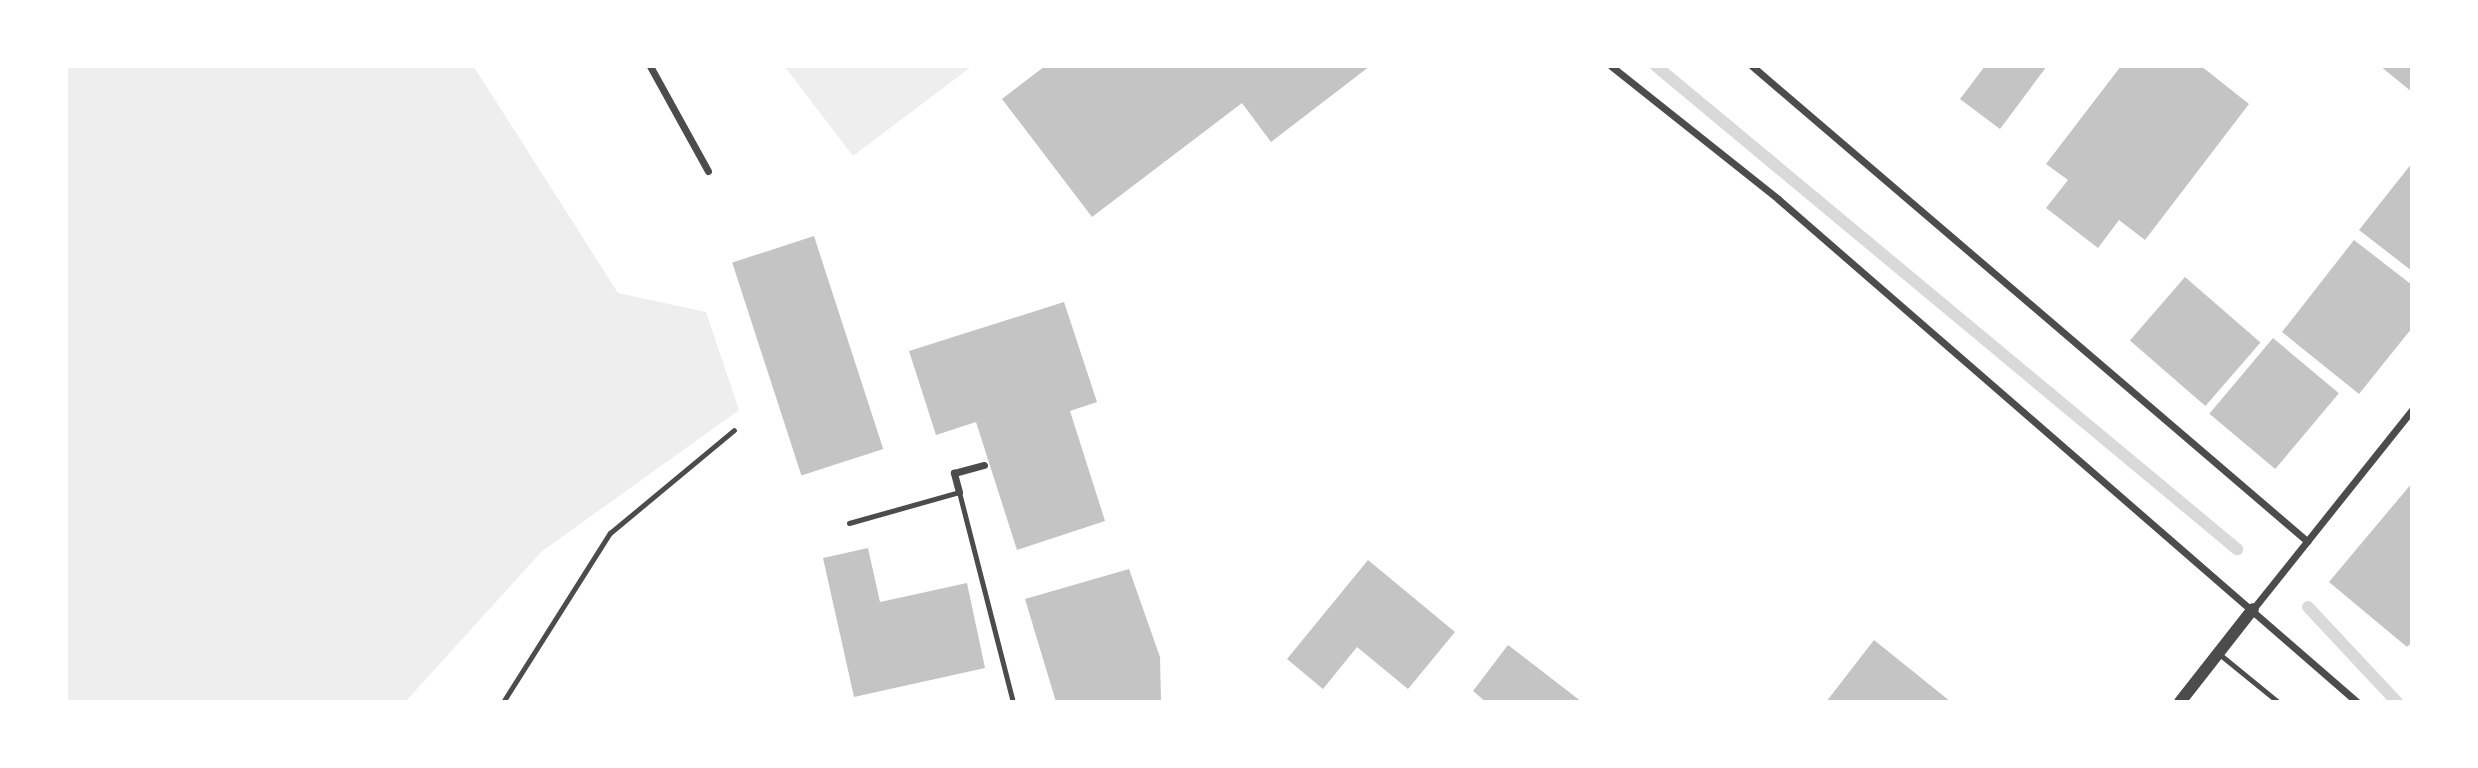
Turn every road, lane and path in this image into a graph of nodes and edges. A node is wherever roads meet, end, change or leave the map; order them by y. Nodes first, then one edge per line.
1 (650, 66) edge
2 (1611, 66) edge
3 (1752, 66) edge
4 (708, 171) dead end
5 (2412, 410) edge
6 (734, 430) dead end
7 (984, 465) dead end
8 (959, 492) junction
9 (849, 523) dead end
10 (2307, 541) junction
11 (2253, 609) junction
12 (2218, 653) junction
13 (503, 702) edge
14 (1013, 702) edge
15 (2180, 702) edge
16 (2278, 702) edge
17 (2357, 702) edge

1 - 4 street
2 - 11 street
3 - 10 street
5 - 10 street
6 - 13 lane
7 - 8 street
8 - 9 lane
8 - 14 lane
10 - 11 street
11 - 12 street
11 - 17 street
12 - 15 street
12 - 16 lane

